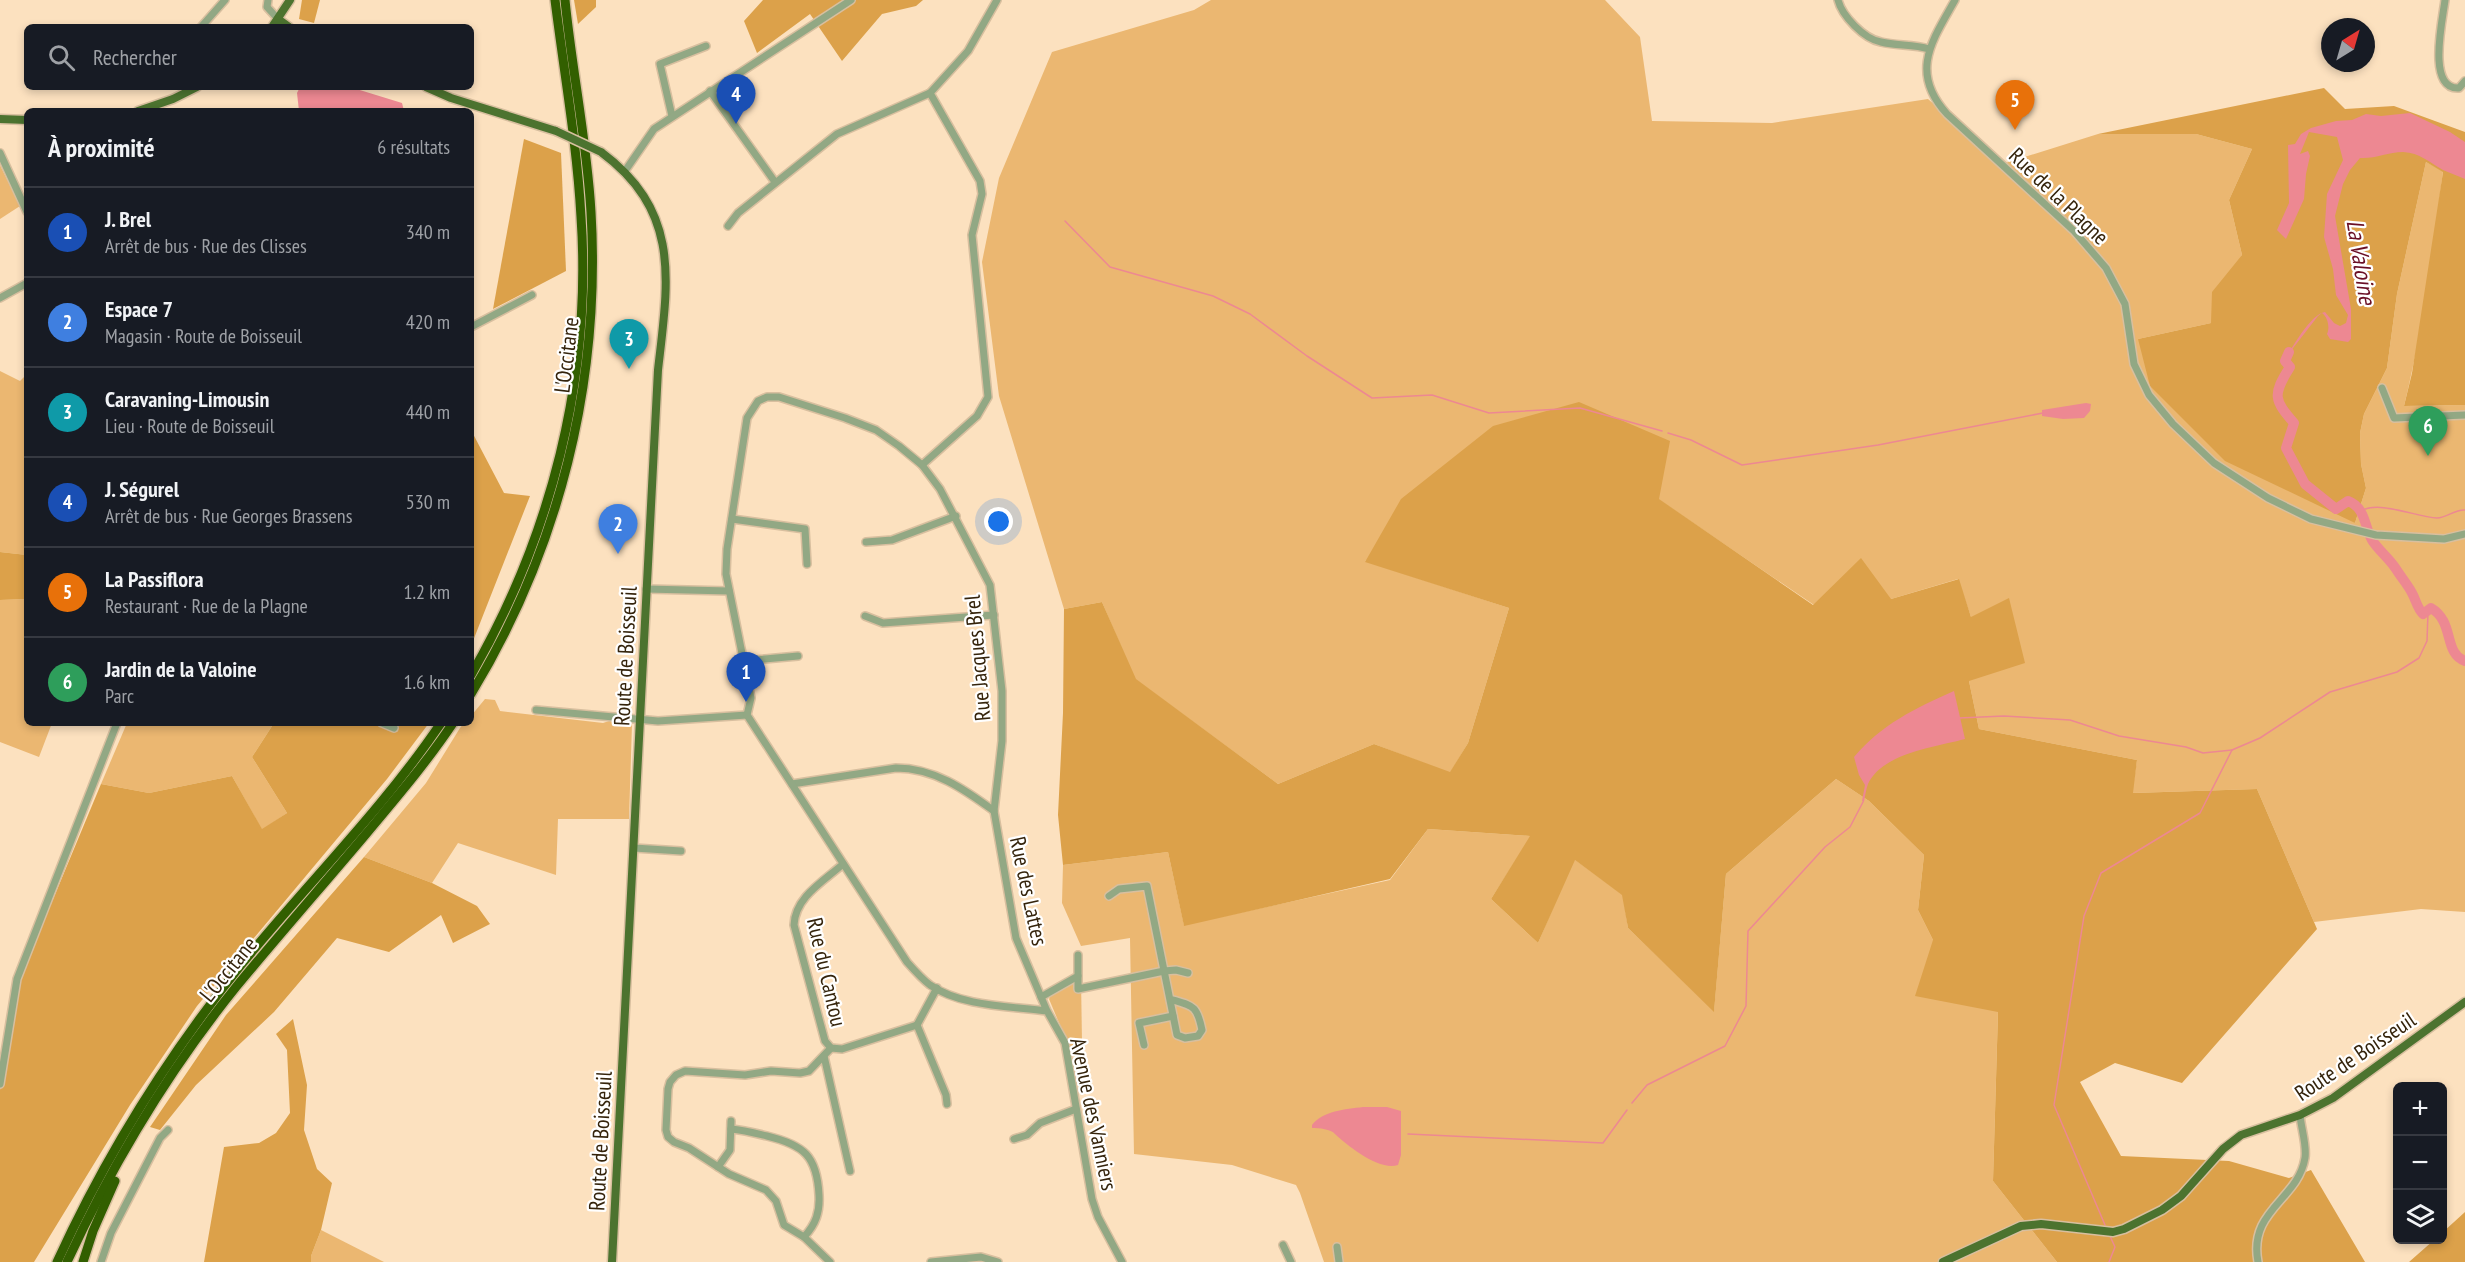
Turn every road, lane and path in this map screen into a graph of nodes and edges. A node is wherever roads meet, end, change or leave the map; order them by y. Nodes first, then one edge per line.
1 (225, 0) edge
2 (268, 0) edge
3 (290, 0) edge
4 (555, 0) edge
5 (565, 0) edge
6 (851, 0) edge
7 (998, 0) edge
8 (1838, 0) edge
9 (1955, 0) edge
10 (2445, 0) edge
11 (278, 19) junction
12 (204, 24) edge
13 (274, 24) edge
14 (285, 24) edge
15 (706, 46) dead end
16 (1929, 49) junction
17 (2465, 81) edge
18 (191, 90) edge
19 (433, 90) edge
20 (710, 91) junction
21 (930, 93) junction
22 (147, 108) edge
23 (672, 116) junction
24 (0, 119) edge
25 (24, 120) edge
26 (0, 153) edge
27 (625, 171) junction
28 (775, 182) junction
29 (24, 205) edge
30 (728, 226) dead end
31 (24, 285) edge
32 (532, 295) dead end
33 (0, 298) edge
34 (474, 325) edge
35 (2382, 388) dead end
36 (2465, 415) edge
37 (922, 465) junction
38 (956, 516) junction
39 (732, 519) junction
40 (2465, 534) edge
41 (866, 542) dead end
42 (807, 564) dead end
43 (646, 589) junction
44 (729, 591) junction
45 (994, 615) junction
46 (865, 616) dead end
47 (798, 656) dead end
48 (744, 661) junction
49 (474, 669) edge
50 (474, 689) edge
51 (536, 710) dead end
52 (747, 716) junction
53 (640, 719) junction
54 (116, 726) edge
55 (389, 726) edge
56 (439, 726) edge
57 (451, 726) edge
58 (394, 728) dead end
59 (792, 784) junction
60 (994, 811) junction
61 (634, 848) junction
62 (681, 851) dead end
63 (843, 864) junction
64 (1109, 896) dead end
65 (1078, 955) dead end
66 (1164, 971) junction
67 (1188, 973) dead end
68 (1078, 976) junction
69 (937, 988) junction
70 (1041, 997) junction
71 (1170, 999) junction
72 (2465, 1002) edge
73 (1047, 1011) junction
74 (1173, 1016) junction
75 (917, 1025) junction
76 (1144, 1045) dead end
77 (831, 1048) junction
78 (824, 1056) junction
79 (0, 1084) edge
80 (947, 1104) dead end
81 (1076, 1109) junction
82 (2300, 1115) junction
83 (168, 1130) dead end
84 (135, 1134) junction
85 (1014, 1139) dead end
86 (718, 1167) junction
87 (850, 1171) dead end
88 (804, 1237) junction
89 (1283, 1245) dead end
90 (1337, 1247) dead end
91 (57, 1262) edge
92 (68, 1262) edge
93 (83, 1262) edge
94 (101, 1262) edge
95 (612, 1262) edge
96 (830, 1262) edge
97 (932, 1262) edge
98 (998, 1262) edge
99 (1122, 1262) edge
100 (1291, 1262) edge
101 (1338, 1262) edge
102 (1943, 1262) edge
103 (2258, 1262) edge

1 - 12 street
2 - 11 street
3 - 11 main road
4 - 49 highway, L'Occitane
5 - 50 highway, L'Occitane
6 - 20 street
7 - 21 street
8 - 16 street
9 - 16 street, Rue de la Plagne
10 - 17 street
11 - 13 main road
11 - 14 main road
15 - 23 street
16 - 40 street, Rue de la Plagne
18 - 22 main road
19 - 27 main road, Route de Boisseuil, bridge
20 - 23 street
20 - 28 street
21 - 28 street
21 - 37 street
23 - 27 street
24 - 25 main road
26 - 29 street
27 - 43 main road, Route de Boisseuil
28 - 30 street
31 - 33 street
32 - 34 street
35 - 36 street
37 - 38 street, Rue Jacques Brel
37 - 39 street, Rue Jacques Brel
38 - 41 street
38 - 45 street, Rue Jacques Brel
39 - 42 street
39 - 44 street, Rue Jacques Brel
43 - 44 street
43 - 53 main road, Route de Boisseuil
44 - 48 street, Rue Jacques Brel
45 - 46 street
45 - 60 street, Rue Jacques Brel
47 - 48 street
48 - 52 street, Rue Jacques Brel
51 - 53 street
52 - 53 street
52 - 59 street
53 - 61 main road, Route de Boisseuil
54 - 79 street
55 - 58 street
56 - 91 highway, L'Occitane
57 - 84 highway, L'Occitane
59 - 60 street
59 - 63 street
60 - 70 street, Rue des Lattes
61 - 62 street
61 - 95 main road, Route de Boisseuil
63 - 69 street
63 - 77 street, Rue du Cantou
64 - 66 street
65 - 68 street
66 - 67 street
66 - 68 street
66 - 71 street
68 - 70 street
69 - 73 street
69 - 75 street
70 - 73 street, Rue des Lattes
71 - 74 street
71 - 74 street
72 - 82 main road, Route de Boisseuil
73 - 81 street, Avenue des Vanniers
74 - 76 street
75 - 77 street, Rue du Cantou
75 - 80 street
77 - 78 street
78 - 86 street
78 - 87 street
81 - 85 street
81 - 99 street, Avenue des Vanniers
82 - 102 main road, Route de Boisseuil
82 - 103 street
83 - 94 street
84 - 92 highway, L'Occitane
84 - 93 highway
86 - 88 street
86 - 88 street
88 - 96 street
89 - 100 street
90 - 101 street
97 - 98 street

